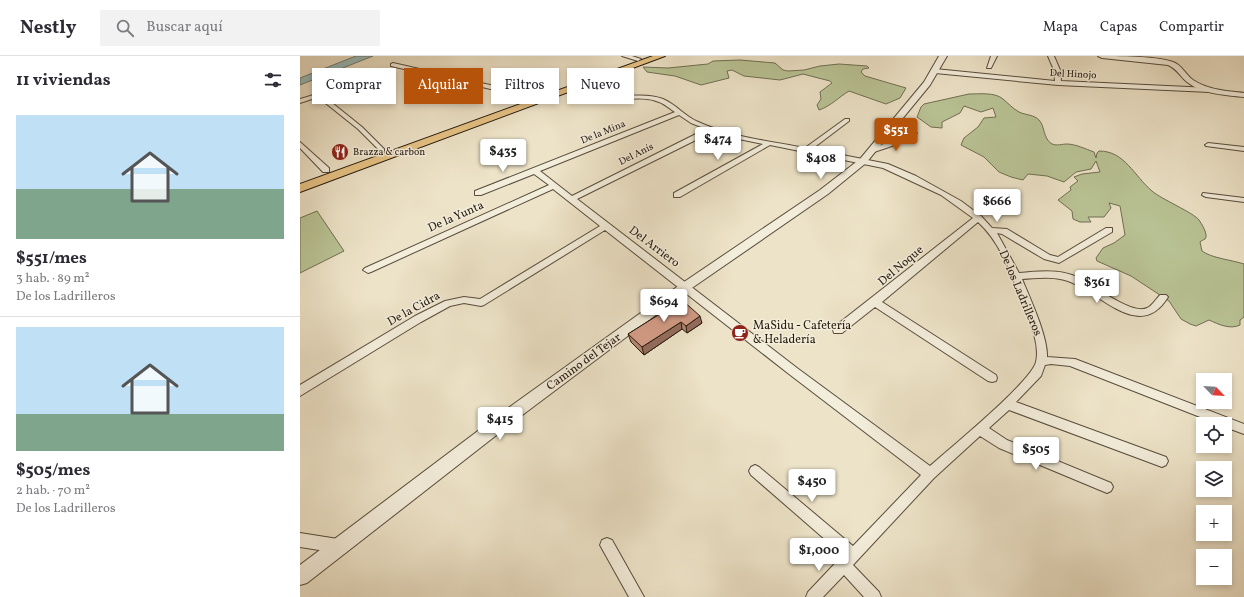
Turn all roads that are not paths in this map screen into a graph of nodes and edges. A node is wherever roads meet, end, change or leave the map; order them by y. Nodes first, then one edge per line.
1 (625, 56) edge
2 (661, 56) edge
3 (943, 56) edge
4 (994, 56) edge
5 (1051, 56) edge
6 (1102, 56) edge
7 (642, 58) edge
8 (393, 64) dead end
9 (989, 67) dead end
10 (627, 68) edge
11 (935, 71) junction
12 (1058, 83) junction
13 (491, 87) edge
14 (559, 88) edge
15 (567, 90) edge
16 (1210, 90) junction
17 (1244, 95) edge
18 (634, 96) edge
19 (300, 101) edge
20 (514, 104) edge
21 (678, 113) junction
22 (847, 120) dead end
23 (710, 130) junction
24 (914, 133) dead end
25 (769, 143) junction
26 (300, 144) edge
27 (1208, 145) dead end
28 (1244, 149) edge
29 (382, 150) junction
30 (806, 150) junction
31 (871, 151) junction
32 (863, 161) junction
33 (326, 170) junction
34 (535, 171) junction
35 (300, 180) edge
36 (554, 186) junction
37 (300, 188) edge
38 (478, 193) dead end
39 (677, 195) dead end
40 (1206, 195) dead end
41 (571, 199) junction
42 (1244, 200) edge
43 (978, 218) junction
44 (605, 226) junction
45 (989, 230) junction
46 (1109, 230) dead end
47 (368, 270) dead end
48 (1015, 276) junction
49 (686, 287) junction
50 (1163, 297) dead end
51 (875, 302) junction
52 (838, 330) dead end
53 (1041, 362) junction
54 (992, 378) dead end
55 (300, 391) edge
56 (1007, 404) junction
57 (980, 429) junction
58 (1244, 429) edge
59 (1162, 461) dead end
60 (755, 471) dead end
61 (930, 474) junction
62 (1107, 487) dead end
63 (300, 540) edge
64 (607, 545) dead end
65 (338, 546) junction
66 (848, 560) junction
67 (300, 576) edge
68 (638, 597) edge
69 (814, 597) edge
70 (874, 597) edge

1 - 7 street
2 - 10 main road
3 - 11 street, Camino del Tejar
4 - 9 street
5 - 12 street
6 - 16 street
7 - 14 main road
8 - 13 street
11 - 12 street, Del Hinojo
11 - 31 street, Camino del Tejar
12 - 16 street, Del Hinojo
15 - 37 main road
16 - 17 street
18 - 21 street, De los Ladrilleros
19 - 29 street
20 - 29 main road
21 - 23 street, De los Ladrilleros
21 - 34 street, De la Mina
22 - 30 street
23 - 25 street, De los Ladrilleros
23 - 41 street, Del Anís
24 - 31 street
25 - 30 street, De los Ladrilleros
25 - 39 street
26 - 33 street
27 - 28 street
29 - 33 main road
30 - 32 street, De los Ladrilleros
31 - 32 street, Camino del Tejar
32 - 43 street, De los Ladrilleros
32 - 49 street, Camino del Tejar
33 - 35 main road
34 - 36 street, Del Arriero
34 - 38 street, De la Mina
36 - 41 street, Del Arriero
36 - 47 street, De la Yunta
40 - 42 street
41 - 44 street, Del Arriero
43 - 45 street, De los Ladrilleros
43 - 51 street, Del Noque
44 - 49 street, Del Arriero
44 - 55 street, De la Cidra
45 - 46 street
45 - 48 street, De los Ladrilleros
48 - 50 street
48 - 53 street, De los Ladrilleros
49 - 61 street, Del Arriero
49 - 65 street, Camino del Tejar
51 - 52 street, Del Noque
51 - 54 street
53 - 56 street
53 - 58 street
56 - 57 street
56 - 59 street
57 - 61 street
57 - 62 street
60 - 66 street
61 - 66 street
63 - 65 street
64 - 68 street
65 - 67 street, Camino del Tejar
66 - 69 street
66 - 70 street

